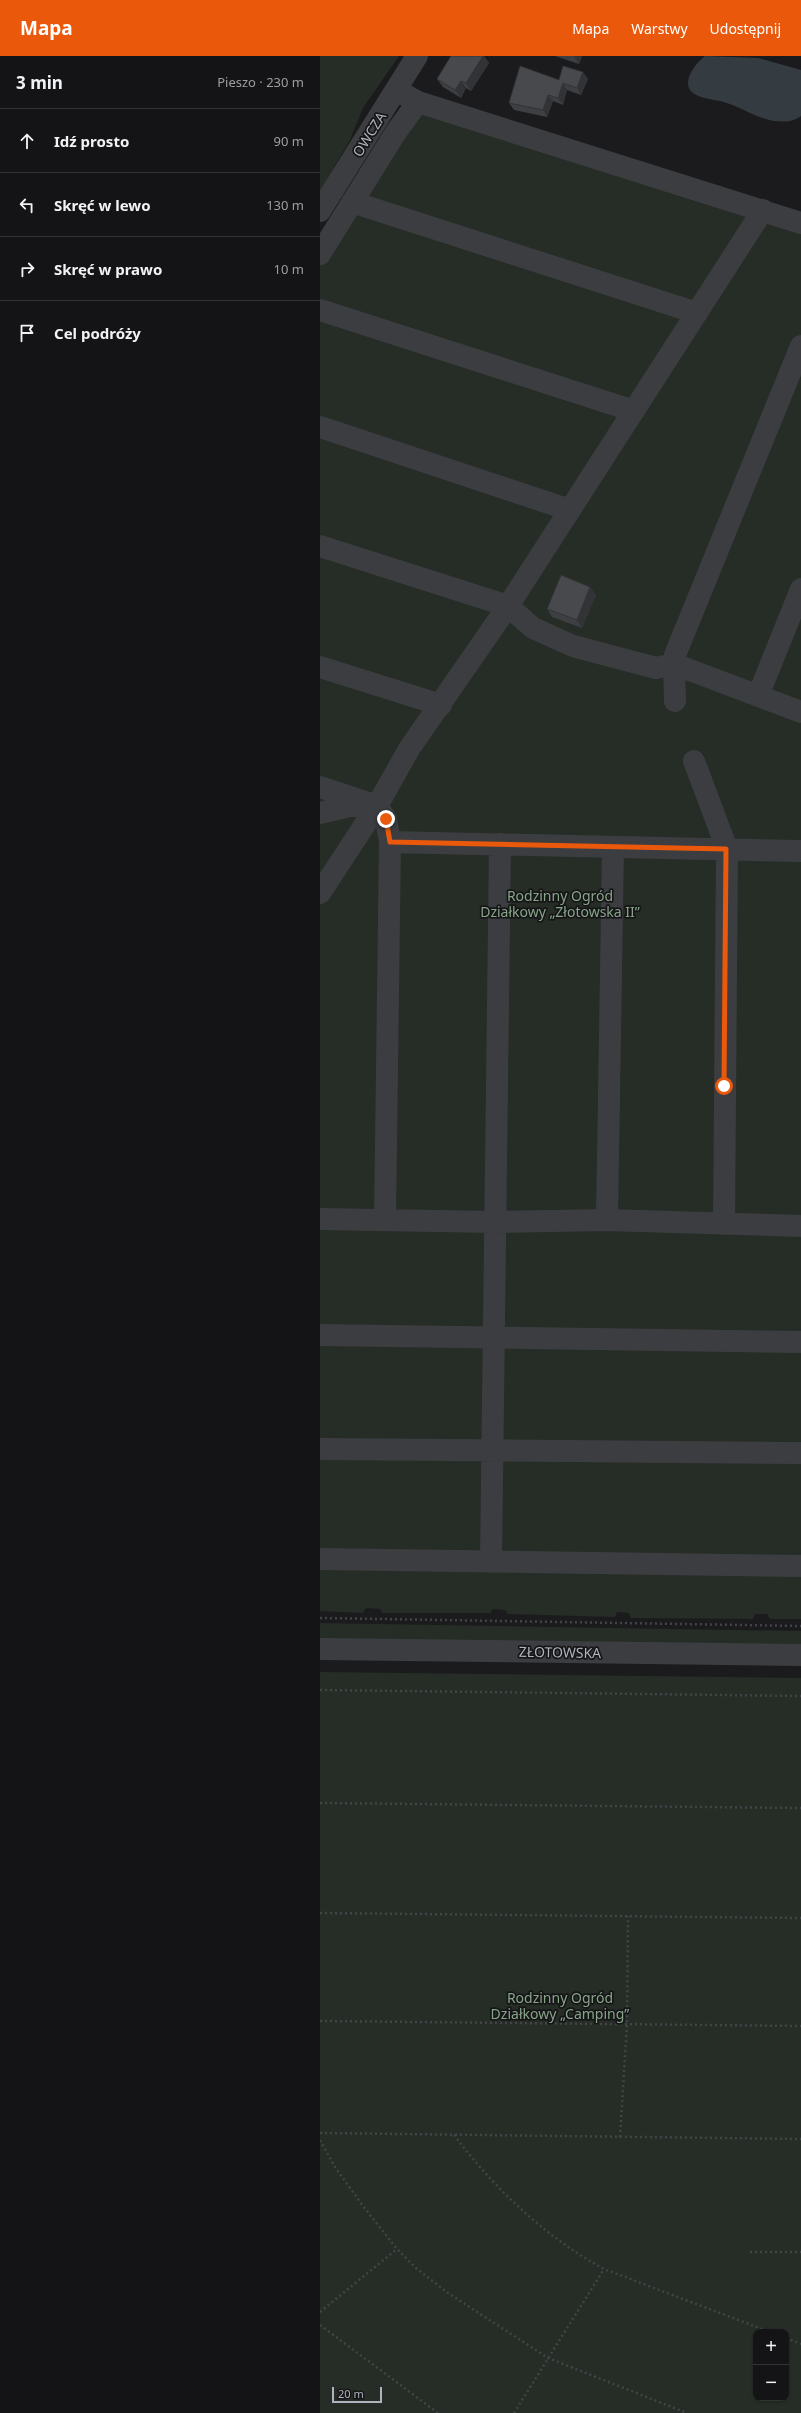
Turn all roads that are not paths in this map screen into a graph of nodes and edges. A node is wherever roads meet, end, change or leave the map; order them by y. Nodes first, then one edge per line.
1 (417, 56) edge
2 (409, 98) junction
3 (352, 202) junction
4 (763, 210) junction
5 (320, 211) edge
6 (801, 223) edge
7 (320, 254) edge
8 (320, 310) edge
9 (696, 313) junction
10 (801, 346) edge
11 (634, 411) junction
12 (320, 427) edge
13 (570, 510) junction
14 (320, 546) edge
15 (801, 589) edge
16 (508, 606) junction
17 (674, 664) junction
18 (320, 667) edge
19 (758, 696) junction
20 (675, 701) dead end
21 (441, 705) junction
22 (801, 712) edge
23 (694, 761) dead end
24 (320, 787) edge
25 (376, 806) junction
26 (320, 813) edge
27 (390, 842) junction
28 (500, 844) junction
29 (613, 847) junction
30 (726, 849) junction
31 (801, 851) edge
32 (320, 893) edge
33 (320, 1219) edge
34 (385, 1220) junction
35 (607, 1220) junction
36 (495, 1222) junction
37 (724, 1224) junction
38 (801, 1226) edge
39 (320, 1335) edge
40 (494, 1337) junction
41 (801, 1342) edge
42 (320, 1449) edge
43 (493, 1451) junction
44 (801, 1453) edge
45 (320, 1559) edge
46 (491, 1562) junction
47 (801, 1566) edge
48 (320, 1649) edge
49 (801, 1656) edge

1 - 2 street, OWCZA
2 - 3 street
2 - 4 street
2 - 5 street, OWCZA
3 - 7 street
3 - 9 street
4 - 6 street
4 - 9 street
8 - 11 street
9 - 11 street
10 - 17 street
11 - 13 street
12 - 13 street
13 - 16 street
14 - 16 street
15 - 19 street
16 - 17 street
16 - 21 street
17 - 19 street
17 - 20 street
18 - 21 street
19 - 22 street
21 - 25 street
23 - 30 street
24 - 25 street
25 - 26 street
25 - 27 street
25 - 32 street
27 - 28 street
27 - 34 street
28 - 29 street
28 - 36 street
29 - 30 street
29 - 35 street
30 - 31 street
30 - 37 street
33 - 34 street
34 - 36 street
35 - 36 street
35 - 37 street
36 - 40 street
37 - 38 street
39 - 40 street
40 - 41 street
40 - 43 street
42 - 43 street
43 - 44 street
43 - 46 street
45 - 46 street
46 - 47 street
48 - 49 street, ZŁOTOWSKA

